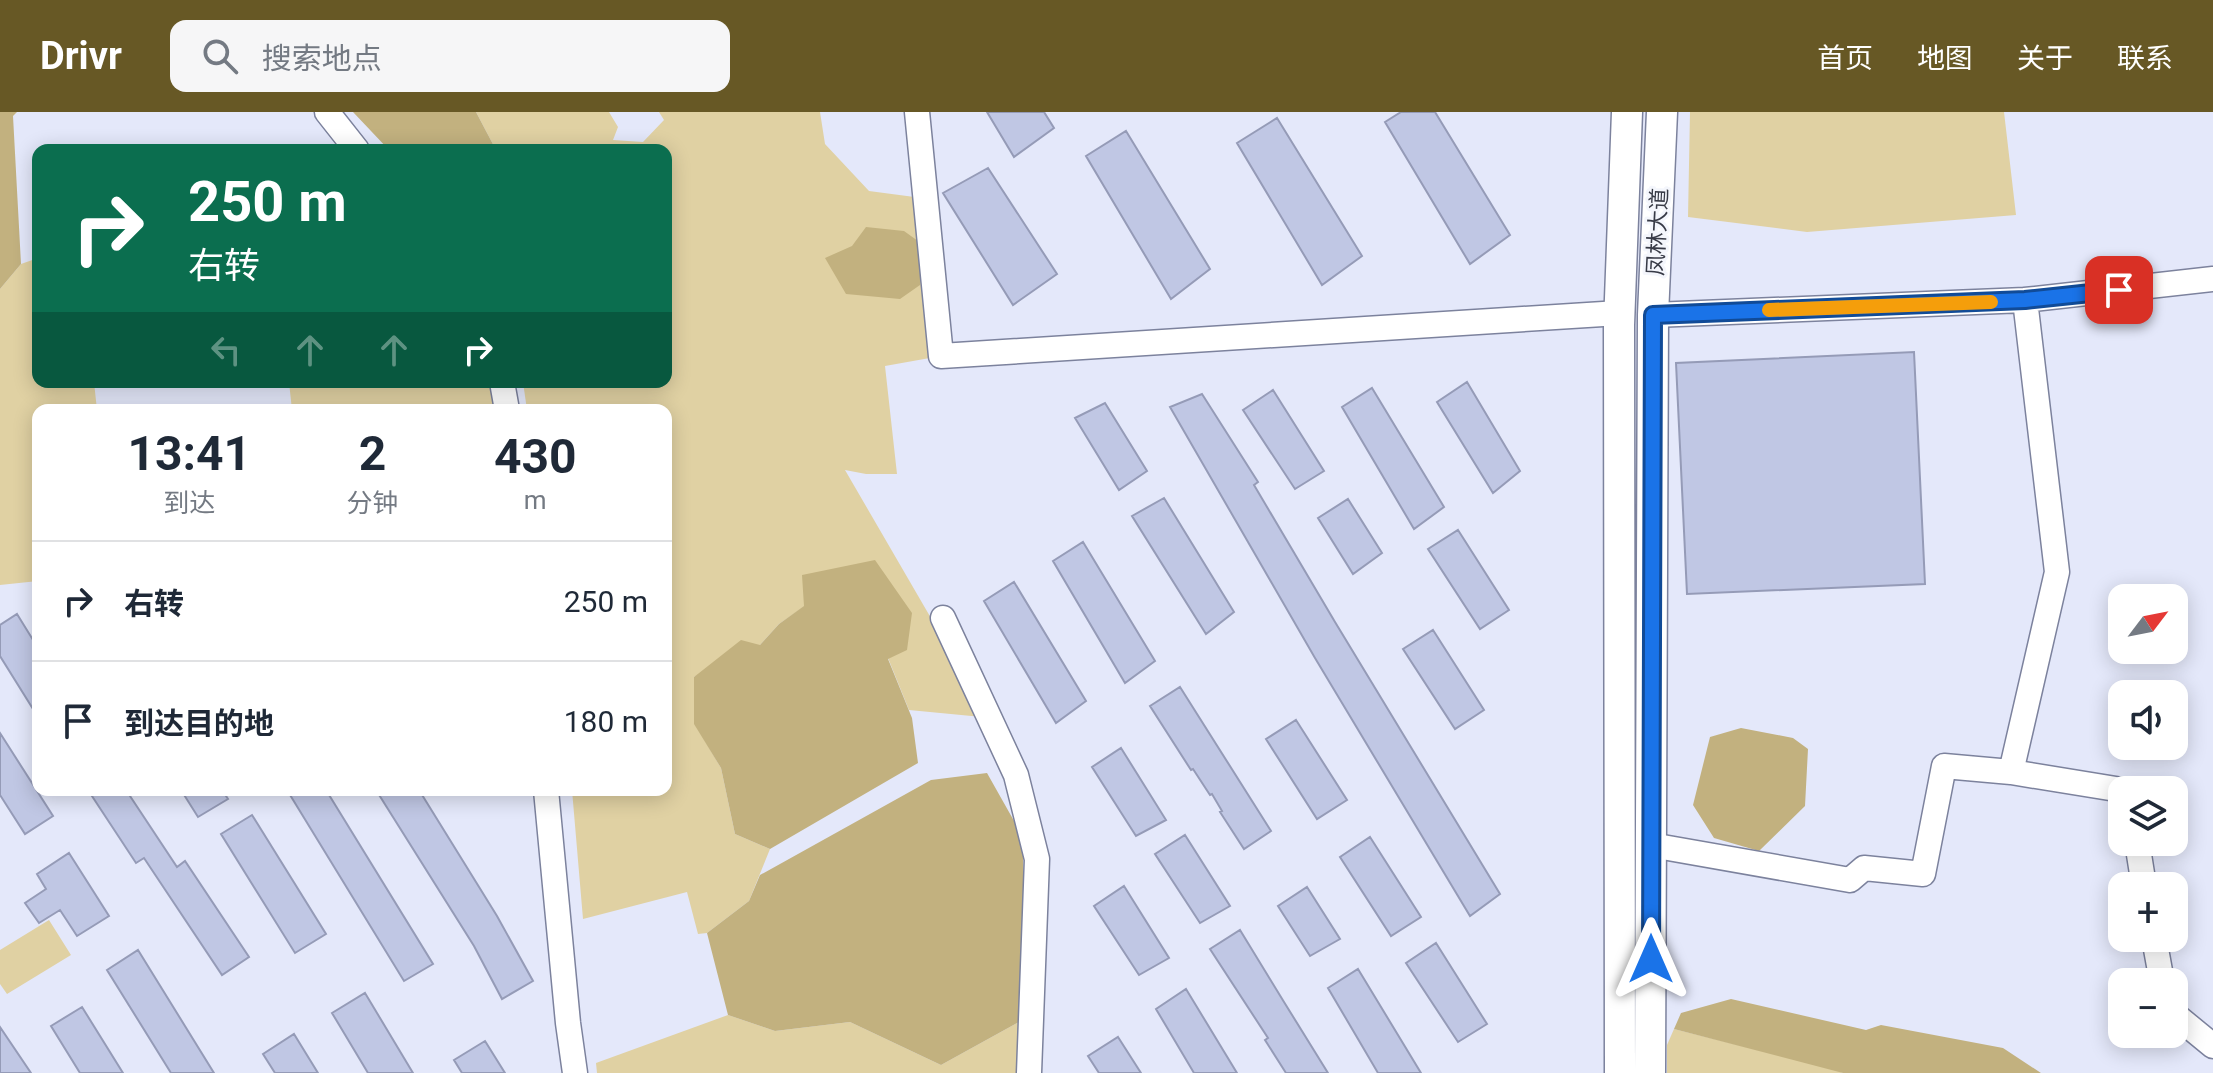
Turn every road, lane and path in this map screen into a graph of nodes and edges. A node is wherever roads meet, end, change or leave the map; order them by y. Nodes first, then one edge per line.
1 (327, 112) edge
2 (917, 112) edge
3 (1627, 112) edge
4 (1662, 112) edge
5 (352, 144) edge
6 (2213, 279) edge
7 (2025, 300) junction
8 (1619, 313) junction
9 (1653, 315) junction
10 (943, 618) dead end
11 (2011, 772) junction
12 (2108, 788) edge
13 (546, 796) edge
14 (1651, 845) junction
15 (2188, 1025) edge
16 (2213, 1046) edge
17 (575, 1073) edge
18 (1029, 1073) edge
19 (1620, 1073) edge
20 (1650, 1073) edge

1 - 5 street
2 - 8 street
3 - 8 main road, 凤林大道
4 - 9 main road, 凤林大道
6 - 7 street
7 - 9 street
7 - 11 street
8 - 19 main road, 凤林大道
9 - 14 main road, 凤林大道
10 - 18 street
11 - 12 street
11 - 14 street
13 - 17 street
14 - 20 main road, 凤林大道
15 - 16 street

